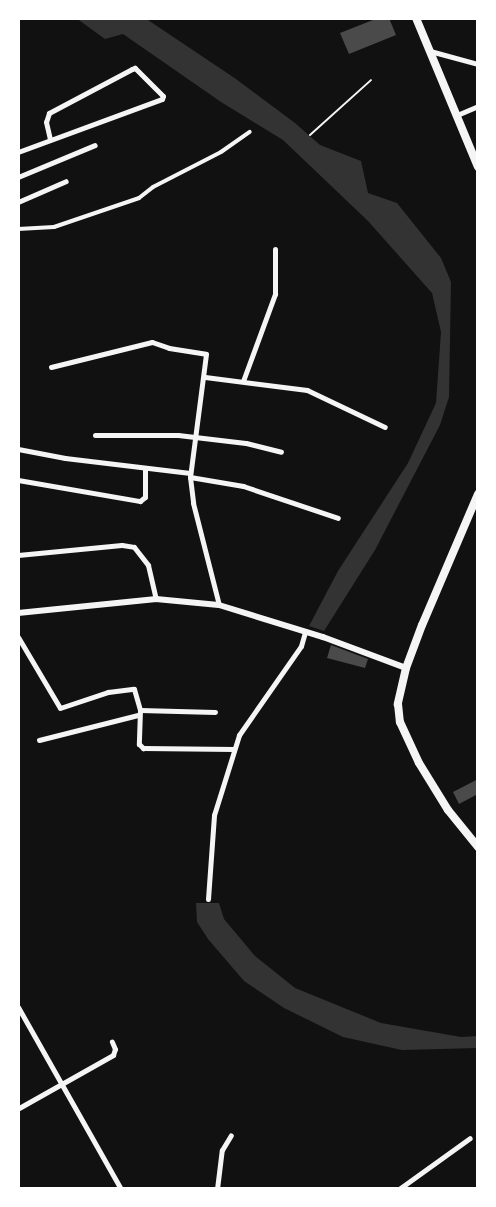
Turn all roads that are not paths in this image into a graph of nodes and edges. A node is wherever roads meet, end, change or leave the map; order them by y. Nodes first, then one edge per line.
1 (416, 18) edge
2 (430, 51) junction
3 (478, 64) edge
4 (478, 106) edge
5 (457, 115) junction
6 (250, 132) dead end
7 (50, 140) junction
8 (95, 145) dead end
9 (18, 152) edge
10 (478, 166) edge
11 (18, 177) edge
12 (66, 181) dead end
13 (18, 201) edge
14 (18, 229) edge
15 (275, 249) dead end
16 (51, 367) dead end
17 (205, 377) junction
18 (243, 381) junction
19 (385, 427) dead end
20 (95, 435) dead end
21 (195, 437) junction
22 (18, 449) edge
23 (281, 452) dead end
24 (146, 469) junction
25 (190, 475) junction
26 (18, 480) edge
27 (478, 494) edge
28 (338, 518) dead end
29 (18, 555) edge
30 (156, 599) junction
31 (219, 605) junction
32 (18, 613) edge
33 (306, 632) junction
34 (18, 637) edge
35 (406, 668) junction
36 (215, 712) dead end
37 (140, 713) junction
38 (39, 740) dead end
39 (234, 749) junction
40 (478, 847) edge
41 (207, 899) dead end
42 (18, 1006) edge
43 (112, 1042) dead end
44 (64, 1084) junction
45 (19, 1108) edge
46 (231, 1135) dead end
47 (470, 1138) dead end
48 (121, 1189) edge
49 (217, 1189) edge
50 (399, 1189) edge

1 - 2 main road
2 - 3 street
2 - 5 main road
4 - 5 street
5 - 10 main road
6 - 14 street
7 - 7 street
7 - 9 street
8 - 11 street
12 - 13 street
15 - 18 street
16 - 17 street
17 - 18 street
17 - 21 street
18 - 19 street
20 - 21 street
21 - 23 street
21 - 25 street
22 - 24 street
24 - 25 street
24 - 26 street
25 - 28 street
25 - 31 street
27 - 35 main road
29 - 30 street
30 - 31 street
30 - 32 street
31 - 33 street
33 - 35 street
33 - 39 street
34 - 37 street
35 - 40 main road
36 - 37 street
37 - 38 street
37 - 39 street
39 - 41 street
42 - 44 street
43 - 44 street
44 - 45 street
44 - 48 street
46 - 49 street
47 - 50 street

